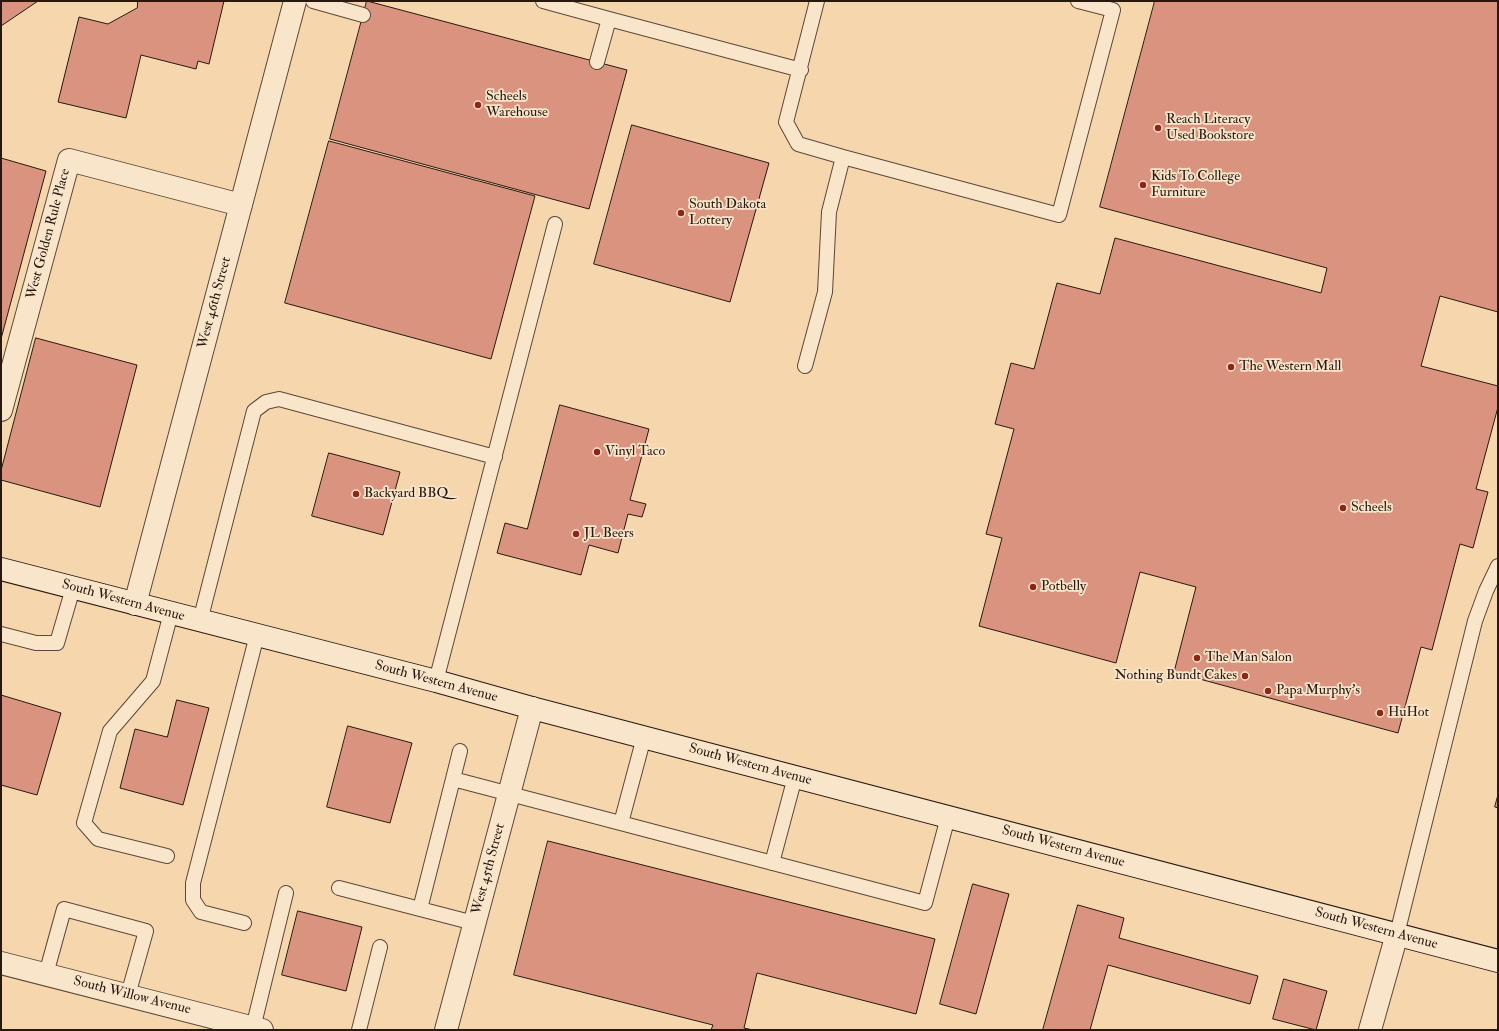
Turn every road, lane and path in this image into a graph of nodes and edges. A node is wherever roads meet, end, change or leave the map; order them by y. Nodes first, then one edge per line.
1 (295, 1) edge
2 (313, 1) edge
3 (543, 1) edge
4 (818, 1) edge
5 (1078, 1) edge
6 (363, 15) dead end
7 (609, 19) junction
8 (598, 62) dead end
9 (801, 70) junction
10 (843, 157) junction
11 (241, 205) junction
12 (555, 224) dead end
13 (805, 366) dead end
14 (1, 410) edge
15 (495, 457) junction
16 (1498, 566) edge
17 (1, 569) edge
18 (73, 588) junction
19 (135, 604) junction
20 (170, 613) junction
21 (200, 620) junction
22 (1, 634) edge
23 (257, 635) junction
24 (436, 681) junction
25 (532, 708) junction
26 (644, 737) junction
27 (460, 751) dead end
28 (795, 776) junction
29 (453, 779) junction
30 (509, 794) junction
31 (948, 817) junction
32 (621, 823) junction
33 (166, 856) dead end
34 (772, 863) junction
35 (339, 888) dead end
36 (286, 893) dead end
37 (420, 909) junction
38 (244, 923) dead end
39 (474, 923) junction
40 (1397, 934) junction
41 (380, 947) dead end
42 (1498, 961) edge
43 (1, 963) edge
44 (46, 974) junction
45 (128, 995) junction
46 (258, 1029) edge
47 (359, 1030) edge
48 (446, 1030) edge
49 (1370, 1030) edge

1 - 11 street, West 46th Street
2 - 6 lane
3 - 7 lane
4 - 9 lane
5 - 10 lane
7 - 8 lane
7 - 9 lane
9 - 10 lane
10 - 13 lane
11 - 14 street, West Golden Rule Place
11 - 19 street, West 46th Street
12 - 15 lane
15 - 21 lane
15 - 24 lane
16 - 40 lane
17 - 18 street, South Western Avenue
18 - 19 street, South Western Avenue
18 - 22 lane
19 - 20 street, South Western Avenue
20 - 21 street, South Western Avenue
20 - 33 lane
21 - 23 street, South Western Avenue
23 - 24 street, South Western Avenue
23 - 38 lane
24 - 25 street, South Western Avenue
25 - 26 street, South Western Avenue
25 - 30 street, West 45th Street
26 - 28 street, South Western Avenue
26 - 32 lane
27 - 29 lane
28 - 31 street, South Western Avenue
28 - 34 lane
29 - 30 lane
29 - 37 lane
30 - 32 lane
30 - 39 street, West 45th Street
31 - 34 lane
31 - 40 street, South Western Avenue
32 - 34 lane
35 - 37 lane
36 - 46 lane
37 - 39 lane
39 - 48 street, West 45th Street
40 - 42 street, South Western Avenue
40 - 49 street
41 - 47 lane
43 - 44 street, South Willow Avenue
44 - 45 street, South Willow Avenue
44 - 45 lane
45 - 46 street, South Willow Avenue

